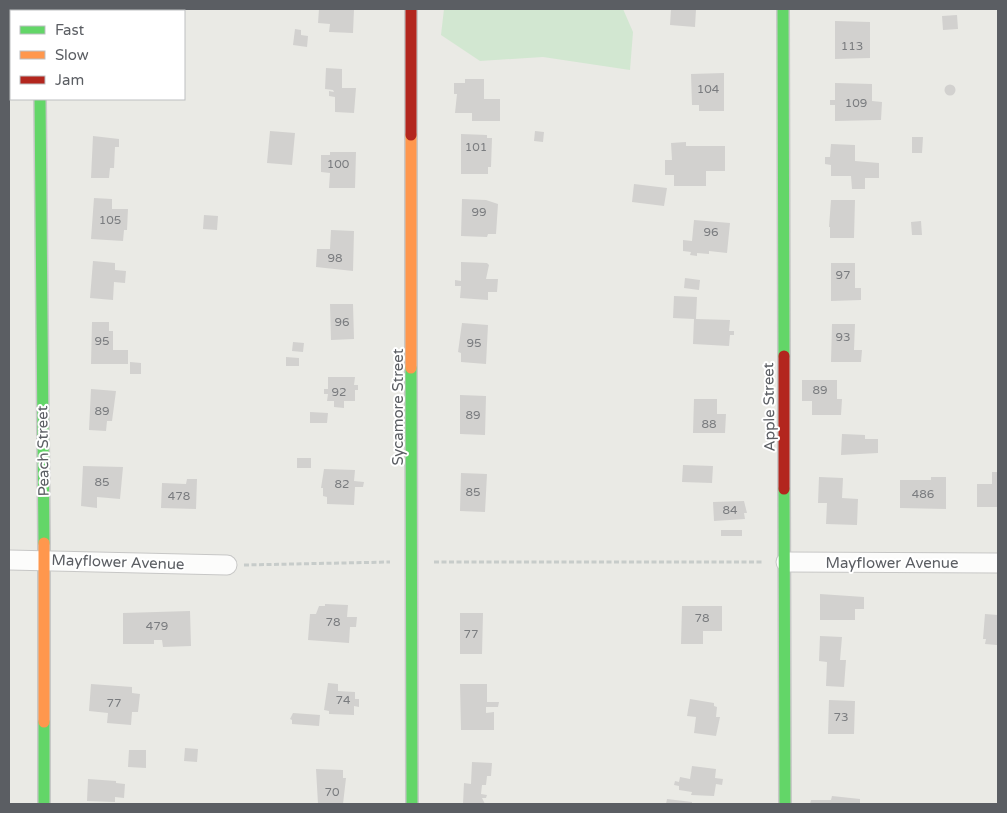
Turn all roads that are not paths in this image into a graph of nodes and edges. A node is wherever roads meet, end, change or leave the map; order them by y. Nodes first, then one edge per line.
1 (411, 9) edge
2 (783, 9) edge
3 (40, 100) edge
4 (44, 559) junction
5 (9, 560) edge
6 (786, 562) junction
7 (998, 563) edge
8 (227, 566) road end
9 (44, 804) edge
10 (412, 804) edge
11 (785, 804) edge

1 - 10 street, Sycamore Street
2 - 6 street, Apple Street
3 - 4 street, Peach Street
4 - 5 street, Mayflower Avenue
4 - 8 street, Mayflower Avenue
4 - 9 street, Peach Street
6 - 7 street, Mayflower Avenue
6 - 11 street, Apple Street

